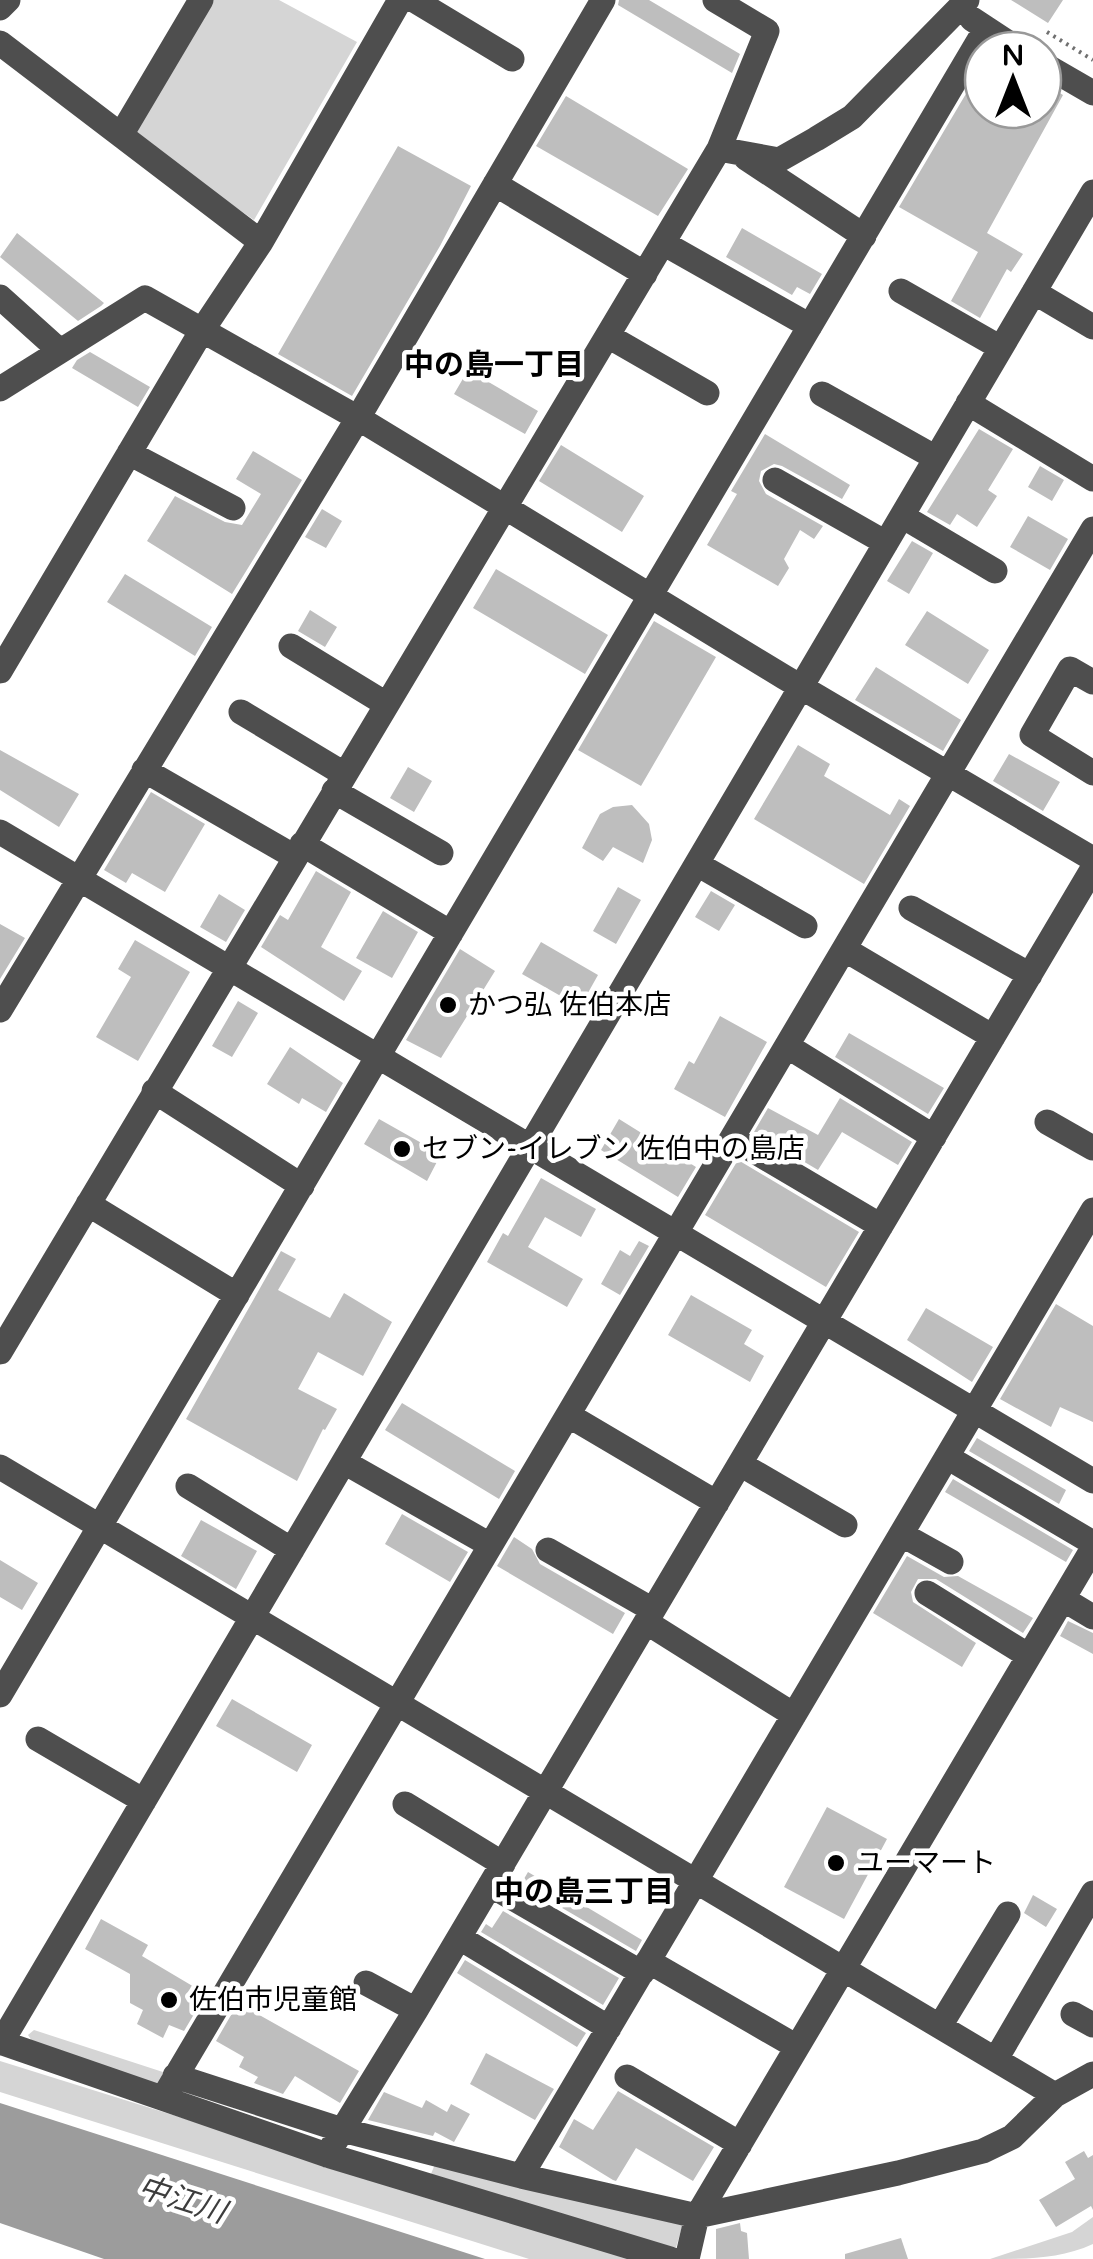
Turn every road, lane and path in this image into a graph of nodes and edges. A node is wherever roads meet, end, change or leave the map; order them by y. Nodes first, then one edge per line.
1 (8, 0) edge
2 (201, 0) edge
3 (400, 0) edge
4 (414, 0) edge
5 (602, 0) edge
6 (715, 0) edge
7 (964, 4) edge
8 (0, 8) edge
9 (985, 30) edge
10 (1063, 42) edge
11 (0, 43) edge
12 (512, 59) dead end
13 (1093, 60) edge
14 (963, 67) edge
15 (1063, 76) edge
16 (1093, 94) edge
17 (121, 135) junction
18 (728, 150) junction
19 (495, 184) junction
20 (1093, 192) edge
21 (864, 236) junction
22 (261, 242) junction
23 (663, 243) junction
24 (645, 274) junction
25 (901, 291) dead end
26 (1034, 292) junction
27 (0, 297) edge
28 (810, 326) junction
29 (1093, 328) edge
30 (201, 332) junction
31 (608, 336) junction
32 (1001, 348) junction
33 (60, 351) junction
34 (0, 389) edge
35 (707, 392) dead end
36 (822, 394) dead end
37 (968, 403) junction
38 (358, 418) junction
39 (129, 453) junction
40 (936, 458) junction
41 (1093, 479) edge
42 (775, 480) dead end
43 (505, 507) junction
44 (233, 508) dead end
45 (902, 516) junction
46 (1093, 529) edge
47 (886, 543) junction
48 (995, 572) dead end
49 (650, 596) junction
50 (291, 646) dead end
51 (0, 671) edge
52 (1093, 682) edge
53 (801, 687) junction
54 (386, 704) junction
55 (240, 712) dead end
56 (144, 770) junction
57 (1093, 773) edge
58 (948, 774) junction
59 (339, 783) junction
60 (0, 832) edge
61 (298, 850) junction
62 (440, 853) dead end
63 (1093, 859) edge
64 (697, 864) junction
65 (1093, 868) edge
66 (78, 878) junction
67 (911, 908) dead end
68 (805, 926) dead end
69 (451, 933) junction
70 (844, 949) junction
71 (228, 967) junction
72 (1030, 975) junction
73 (0, 1010) edge
74 (993, 1037) junction
75 (786, 1046) junction
76 (378, 1056) junction
77 (154, 1091) junction
78 (1047, 1122) dead end
79 (934, 1137) junction
80 (732, 1138) junction
81 (530, 1146) junction
82 (1093, 1148) edge
83 (302, 1186) junction
84 (88, 1204) junction
85 (1093, 1210) edge
86 (881, 1226) junction
87 (676, 1236) junction
88 (237, 1295) junction
89 (825, 1322) junction
90 (0, 1352) edge
91 (974, 1411) junction
92 (568, 1415) junction
93 (344, 1462) junction
94 (740, 1464) junction
95 (960, 1464) dead end
96 (0, 1467) edge
97 (1093, 1481) edge
98 (188, 1486) dead end
99 (717, 1502) junction
100 (844, 1525) dead end
101 (100, 1526) junction
102 (902, 1534) junction
103 (490, 1545) junction
104 (1093, 1546) edge
105 (292, 1550) junction
106 (548, 1550) dead end
107 (951, 1562) dead end
108 (927, 1592) dead end
109 (1063, 1599) junction
110 (252, 1616) junction
111 (650, 1616) junction
112 (1093, 1617) edge
113 (1029, 1656) junction
114 (0, 1696) edge
115 (397, 1703) junction
116 (794, 1715) junction
117 (38, 1739) dead end
118 (546, 1792) junction
119 (144, 1801) junction
120 (405, 1804) dead end
121 (497, 1874) junction
122 (696, 1881) junction
123 (1093, 1893) edge
124 (1008, 1914) dead end
125 (460, 1938) junction
126 (645, 1967) junction
127 (844, 1968) junction
128 (366, 1983) dead end
129 (416, 2010) junction
130 (940, 2026) junction
131 (609, 2028) junction
132 (0, 2043) edge
133 (797, 2047) junction
134 (996, 2059) junction
135 (1093, 2074) edge
136 (627, 2077) dead end
137 (169, 2087) junction
138 (1056, 2095) junction
139 (342, 2130) junction
140 (740, 2144) junction
141 (327, 2155) junction
142 (521, 2176) junction
143 (697, 2216) junction
144 (670, 2259) edge
145 (687, 2259) edge

1 - 8 street
2 - 17 street
3 - 22 street
4 - 12 street
5 - 19 street
6 - 18 street
7 - 9 street
7 - 18 street
10 - 13 path
11 - 17 street
14 - 21 street
15 - 16 street
17 - 22 street
18 - 21 street
18 - 23 street
19 - 24 street
19 - 38 street
20 - 26 street
21 - 28 street
22 - 30 street
23 - 24 street
23 - 28 street
24 - 31 street
25 - 32 street
26 - 29 street
26 - 32 street
27 - 33 street
28 - 49 street
30 - 33 street
30 - 38 street
30 - 39 street
31 - 35 street
31 - 43 street
32 - 37 street
33 - 34 street
36 - 40 street
37 - 40 street
37 - 41 street
38 - 43 street
38 - 56 street
39 - 44 street
39 - 51 street
40 - 45 street
42 - 47 street
43 - 49 street
43 - 54 street
45 - 47 street
45 - 48 street
46 - 58 street
47 - 53 street
49 - 53 street
49 - 69 street
50 - 54 street
52 - 57 street
53 - 58 street
53 - 64 street
54 - 59 street
55 - 59 street
56 - 61 street
56 - 66 street
58 - 63 street
58 - 70 street
59 - 61 street
59 - 62 street
60 - 66 street
61 - 69 street
61 - 71 street
64 - 68 street
64 - 81 street
65 - 72 street
66 - 71 street
66 - 73 street
67 - 72 street
69 - 76 street
70 - 74 street
70 - 75 street
71 - 76 street
71 - 77 street
72 - 74 street
74 - 79 street
75 - 79 street
75 - 80 street
76 - 81 street
76 - 83 street
77 - 83 street
77 - 84 street
78 - 82 street
79 - 86 street
80 - 86 street
80 - 87 street
81 - 87 street
81 - 93 street
83 - 88 street
84 - 88 street
84 - 90 street
85 - 91 street
86 - 89 street
87 - 89 street
87 - 92 street
88 - 101 street
89 - 91 street
89 - 94 street
91 - 97 street
91 - 102 street
92 - 99 street
92 - 103 street
93 - 103 street
93 - 105 street
94 - 99 street
94 - 100 street
95 - 104 street
96 - 101 street
98 - 105 street
99 - 111 street
101 - 110 street
101 - 114 street
102 - 107 street
102 - 116 street
103 - 115 street
104 - 109 street
105 - 110 street
106 - 111 street
108 - 113 street
109 - 112 street
109 - 113 street
110 - 115 street
110 - 119 street
111 - 116 street
111 - 118 street
113 - 127 street
115 - 118 street
115 - 137 street
116 - 122 street
117 - 119 street
118 - 121 street
118 - 122 street
119 - 132 street
120 - 121 street
121 - 125 street
121 - 126 street
122 - 126 street
122 - 127 street
123 - 134 street
124 - 130 street
125 - 129 street
125 - 131 street
126 - 131 street
126 - 133 street
127 - 130 street
127 - 133 street
128 - 129 street
129 - 139 street
130 - 134 street
131 - 142 street
132 - 137 street
133 - 140 street
134 - 138 street
135 - 138 street
136 - 140 street
137 - 139 street
137 - 141 street
138 - 143 street
139 - 141 street
139 - 142 street
140 - 143 street
141 - 144 street
142 - 143 street
143 - 145 street

